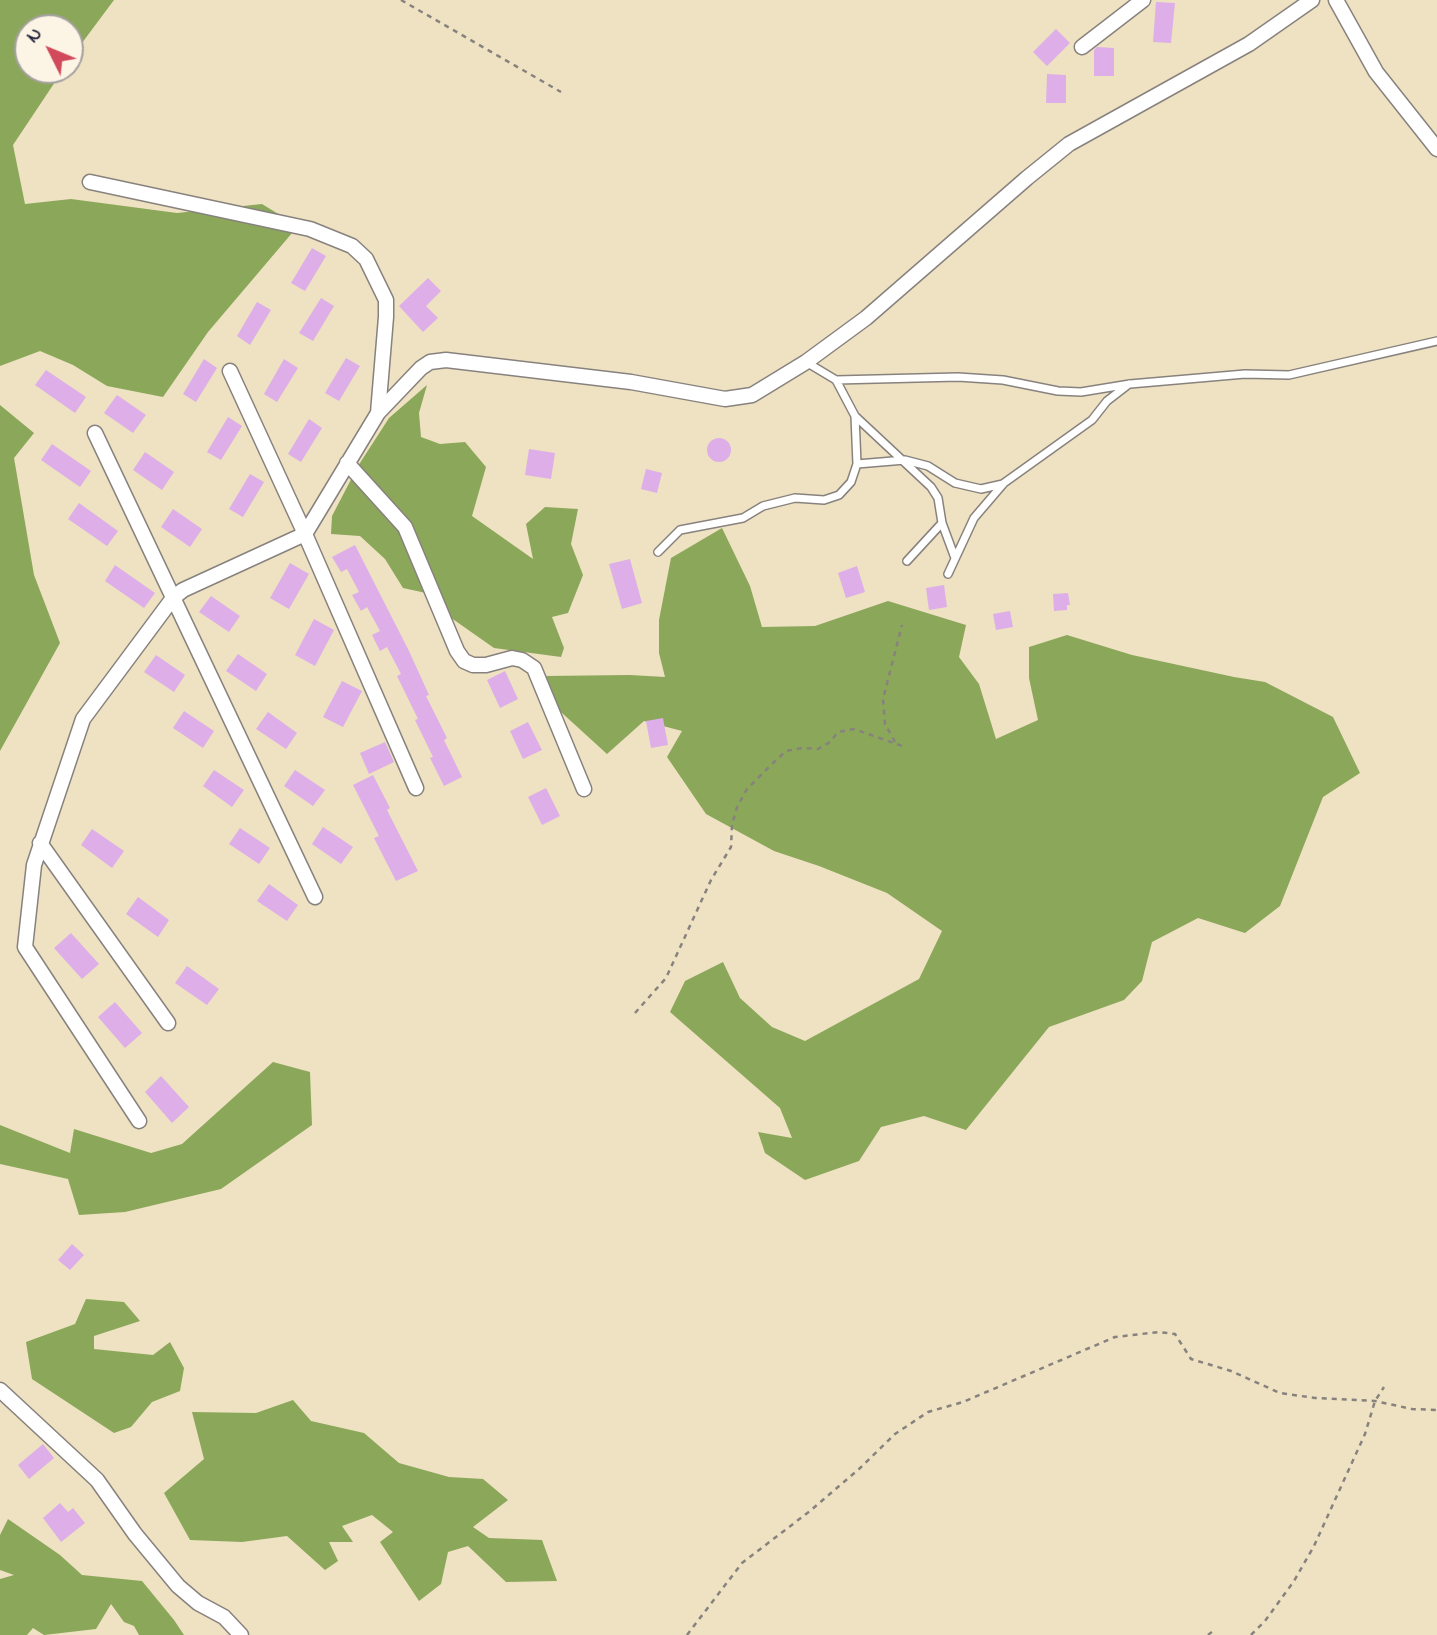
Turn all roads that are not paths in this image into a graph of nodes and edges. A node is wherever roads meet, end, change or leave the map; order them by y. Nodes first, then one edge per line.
1 (1143, 0) edge
2 (1312, 0) edge
3 (1336, 0) edge
4 (1082, 47) dead end
5 (1437, 149) edge
6 (90, 182) dead end
7 (1437, 341) edge
8 (806, 362) junction
9 (230, 371) dead end
10 (836, 380) junction
11 (1130, 384) junction
12 (378, 413) junction
13 (855, 416) junction
14 (95, 433) dead end
15 (905, 460) junction
16 (346, 463) junction
17 (857, 464) junction
18 (1004, 484) junction
19 (942, 523) junction
20 (306, 534) junction
21 (658, 552) dead end
22 (954, 558) junction
23 (907, 561) dead end
24 (948, 574) dead end
25 (173, 598) junction
26 (416, 788) dead end
27 (584, 789) dead end
28 (40, 843) junction
29 (315, 897) dead end
30 (168, 1023) dead end
31 (139, 1121) dead end
32 (0, 1390) edge
33 (241, 1635) edge

1 - 4 street
2 - 8 street
3 - 5 street
6 - 12 street
7 - 11 lane
8 - 10 lane
8 - 12 street
9 - 20 street
10 - 11 lane
10 - 13 lane
11 - 18 lane
12 - 16 street
13 - 15 lane
13 - 17 lane
14 - 25 street
15 - 17 lane
15 - 18 lane
15 - 19 lane
16 - 20 street
16 - 27 street
17 - 21 lane
18 - 22 lane
19 - 22 lane
19 - 23 lane
20 - 25 street
20 - 26 street
22 - 24 lane
25 - 28 street
25 - 29 street
28 - 30 street
28 - 31 street
32 - 33 street

